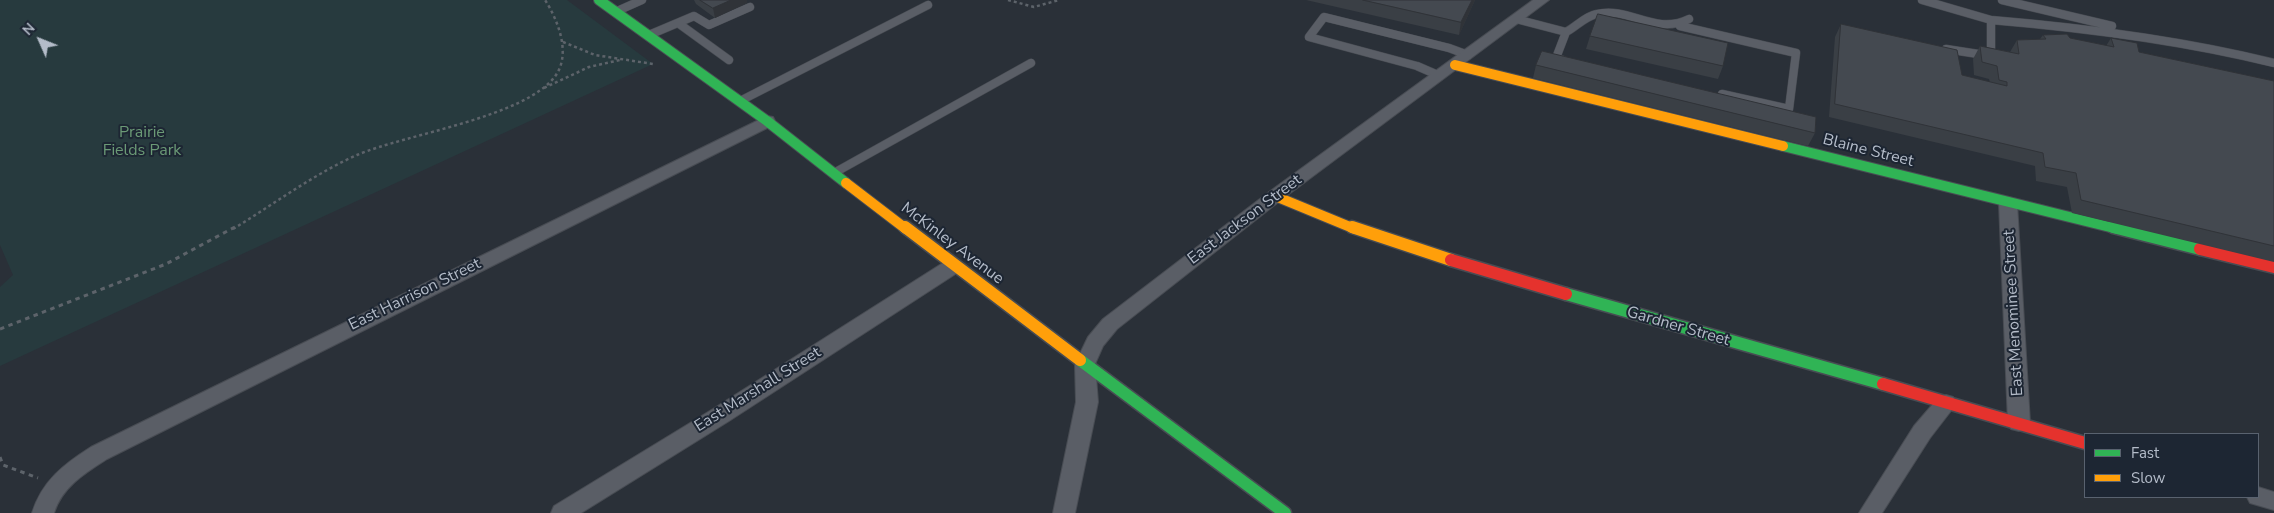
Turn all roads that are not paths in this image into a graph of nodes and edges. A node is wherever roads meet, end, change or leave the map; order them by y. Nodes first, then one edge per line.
1 (599, 0) edge
2 (642, 0) edge
3 (1542, 0) edge
4 (1922, 0) edge
5 (2002, 0) edge
6 (928, 5) dead end
7 (750, 7) dead end
8 (615, 12) junction
9 (1516, 19) junction
10 (1689, 19) dead end
11 (1991, 20) junction
12 (678, 23) junction
13 (1680, 26) junction
14 (1566, 32) junction
15 (649, 35) junction
16 (2173, 40) junction
17 (1942, 48) edge
18 (729, 60) dead end
19 (1462, 60) junction
20 (1576, 62) edge
21 (1031, 63) dead end
22 (2274, 63) edge
23 (1440, 76) junction
24 (1712, 92) edge
25 (740, 101) junction
26 (767, 121) junction
27 (834, 174) junction
28 (1275, 196) junction
29 (2008, 203) junction
30 (954, 266) junction
31 (2274, 267) edge
32 (1085, 364) junction
33 (1946, 403) junction
34 (2020, 423) junction
35 (2084, 443) edge
36 (2259, 496) edge
37 (2274, 501) edge
38 (43, 513) edge
39 (562, 513) edge
40 (1064, 513) edge
41 (1285, 513) edge
42 (1870, 513) edge

1 - 8 street, McKinley Avenue
2 - 8 lane
3 - 9 street, East Jackson Street
4 - 11 lane
5 - 16 lane
6 - 25 lane
7 - 12 lane
8 - 15 street, McKinley Avenue
9 - 14 lane
9 - 19 street, East Jackson Street
10 - 13 lane
11 - 16 lane
11 - 17 lane
12 - 15 lane
12 - 18 lane
13 - 14 lane
13 - 24 lane
14 - 20 lane
15 - 25 street, McKinley Avenue
16 - 22 lane
19 - 23 street, East Jackson Street
19 - 23 lane
19 - 29 street, Blaine Street
21 - 27 lane
23 - 28 street, East Jackson Street
25 - 26 street, McKinley Avenue
26 - 27 street, McKinley Avenue
26 - 38 street, East Harrison Street
27 - 30 street, McKinley Avenue
28 - 32 street, East Jackson Street
28 - 33 street, Gardner Street
29 - 31 street, Blaine Street
29 - 34 street, East Menominee Street
30 - 32 street, McKinley Avenue
30 - 39 street, East Marshall Street
32 - 40 street, East Jackson Street
32 - 41 street, McKinley Avenue
33 - 34 street, Gardner Street
33 - 42 street
34 - 35 street, Gardner Street
36 - 37 street

